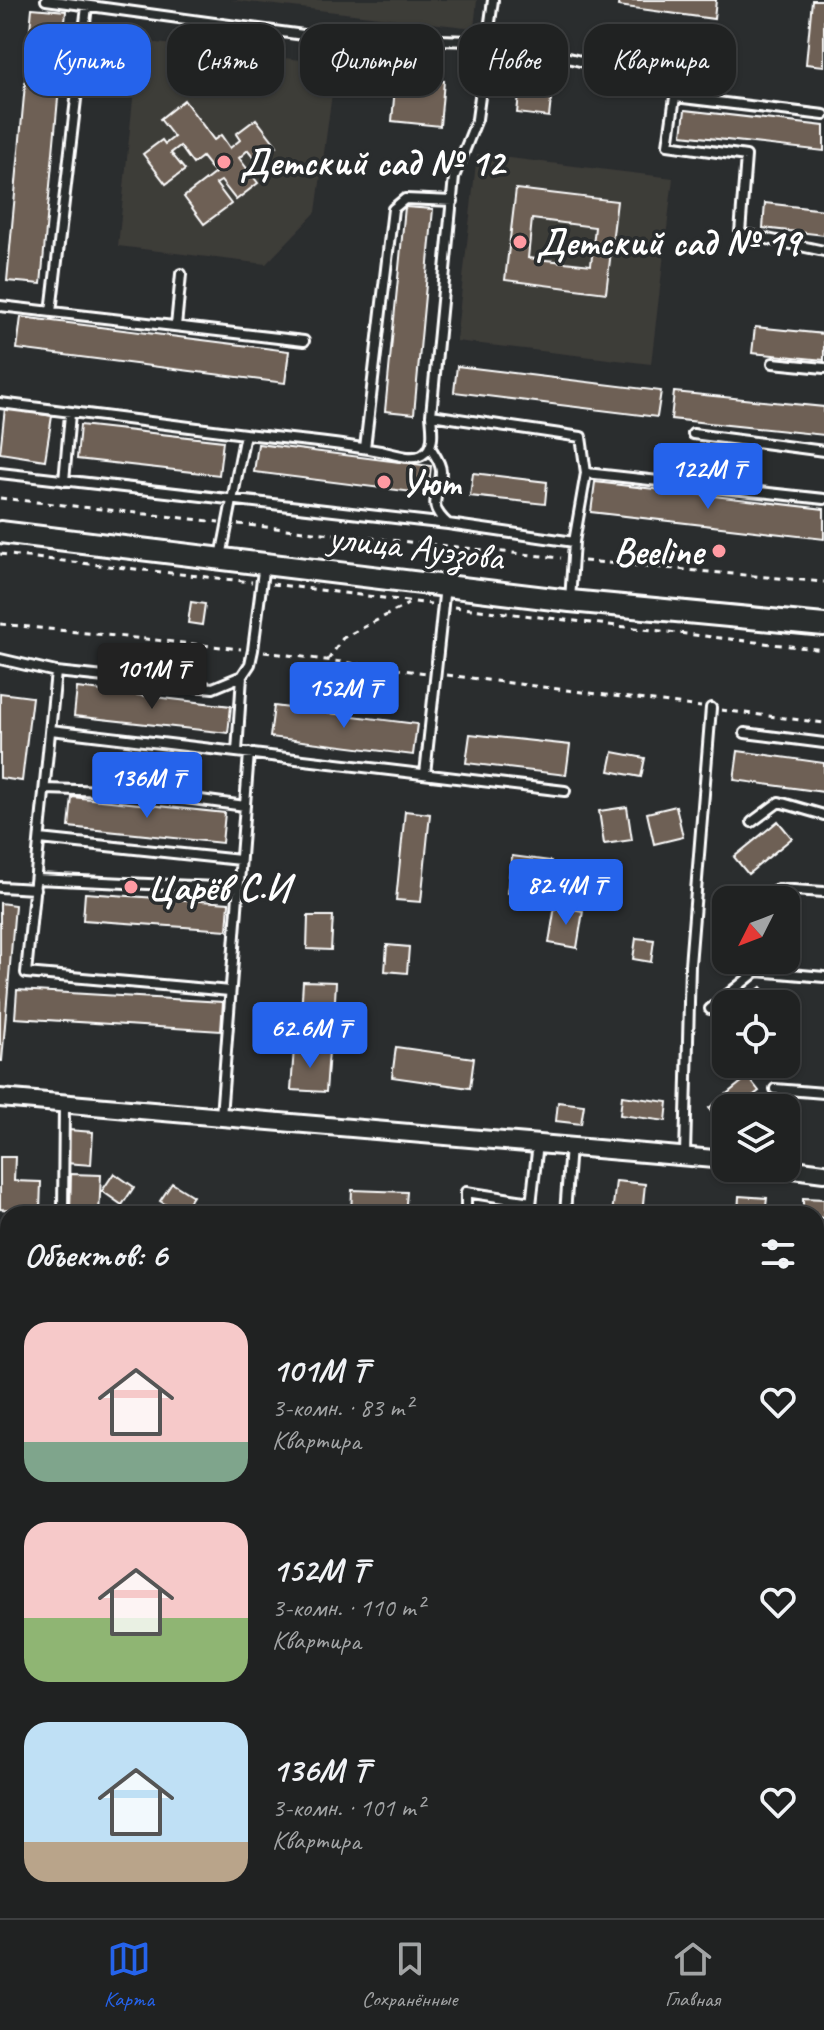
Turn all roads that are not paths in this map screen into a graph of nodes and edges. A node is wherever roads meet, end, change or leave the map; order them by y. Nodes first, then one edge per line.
1 (46, 0) edge
2 (493, 0) edge
3 (87, 6) junction
4 (489, 24) edge
5 (459, 40) edge
6 (480, 96) edge
7 (824, 115) edge
8 (453, 201) junction
9 (824, 251) edge
10 (181, 274) dead end
11 (0, 306) edge
12 (51, 312) junction
13 (176, 326) junction
14 (304, 341) dead end
15 (773, 363) dead end
16 (824, 368) edge
17 (0, 403) edge
18 (70, 414) junction
19 (431, 415) junction
20 (245, 434) junction
21 (693, 434) dead end
22 (430, 447) junction
23 (365, 448) junction
24 (824, 451) edge
25 (0, 473) edge
26 (586, 473) junction
27 (64, 481) junction
28 (824, 499) edge
29 (233, 501) junction
30 (448, 524) junction
31 (0, 532) edge
32 (574, 542) junction
33 (221, 557) junction
34 (263, 573) junction
35 (440, 592) junction
36 (570, 601) junction
37 (824, 625) edge
38 (0, 659) edge
39 (56, 672) junction
40 (242, 676) junction
41 (711, 708) road end
42 (51, 730) junction
43 (745, 733) dead end
44 (824, 743) edge
45 (237, 752) junction
46 (249, 753) junction
47 (425, 774) junction
48 (45, 789) junction
49 (565, 791) dead end
50 (245, 806) junction
51 (824, 815) edge
52 (752, 822) dead end
53 (40, 839) junction
54 (240, 860) junction
55 (36, 879) junction
56 (0, 887) edge
57 (238, 888) junction
58 (35, 889) junction
59 (800, 890) edge
60 (824, 892) edge
61 (824, 977) edge
62 (230, 991) junction
63 (710, 1009) dead end
64 (775, 1089) dead end
65 (824, 1093) edge
66 (0, 1098) edge
67 (64, 1104) junction
68 (221, 1116) junction
69 (538, 1142) junction
70 (570, 1145) junction
71 (685, 1154) junction
72 (712, 1158) edge
73 (800, 1170) edge
74 (824, 1173) edge
75 (531, 1202) junction
76 (63, 1206) edge
77 (466, 1206) edge
78 (531, 1206) edge
79 (566, 1206) edge

1 - 3 lane
2 - 4 lane
3 - 5 lane
3 - 12 lane
6 - 8 lane
7 - 9 lane
8 - 19 lane
8 - 23 lane
10 - 13 lane
11 - 12 lane
12 - 13 lane
13 - 14 lane
15 - 16 lane
17 - 18 lane
18 - 20 lane
18 - 27 lane
19 - 22 lane
19 - 26 lane
20 - 23 lane
20 - 29 lane
21 - 24 lane
22 - 23 lane
22 - 30 lane
25 - 27 lane
26 - 28 lane
26 - 32 lane
27 - 29 lane
29 - 30 lane
29 - 33 lane
30 - 32 lane
31 - 33 street, улица Ауэзова
32 - 36 lane
33 - 34 street, улица Ауэзова
34 - 35 street, улица Ауэзова
34 - 40 lane
35 - 36 street, улица Ауэзова
35 - 47 lane
36 - 37 street, улица Ауэзова
38 - 39 lane
39 - 40 lane
39 - 42 lane
40 - 45 lane
41 - 71 lane
42 - 45 lane
42 - 48 lane
43 - 44 lane
45 - 46 lane
46 - 47 lane
46 - 50 lane
47 - 49 lane
48 - 50 lane
48 - 53 lane
50 - 54 lane
51 - 52 lane
53 - 54 lane
53 - 55 lane
54 - 57 lane
55 - 57 lane
55 - 58 lane
56 - 58 lane
57 - 62 lane
58 - 62 lane
59 - 60 lane
61 - 63 lane
62 - 68 lane
64 - 65 lane
66 - 67 street
67 - 68 street
67 - 76 lane
68 - 69 street
69 - 70 street
69 - 75 lane
70 - 71 street
70 - 79 lane
71 - 72 street
73 - 74 street
75 - 77 lane
75 - 78 lane

